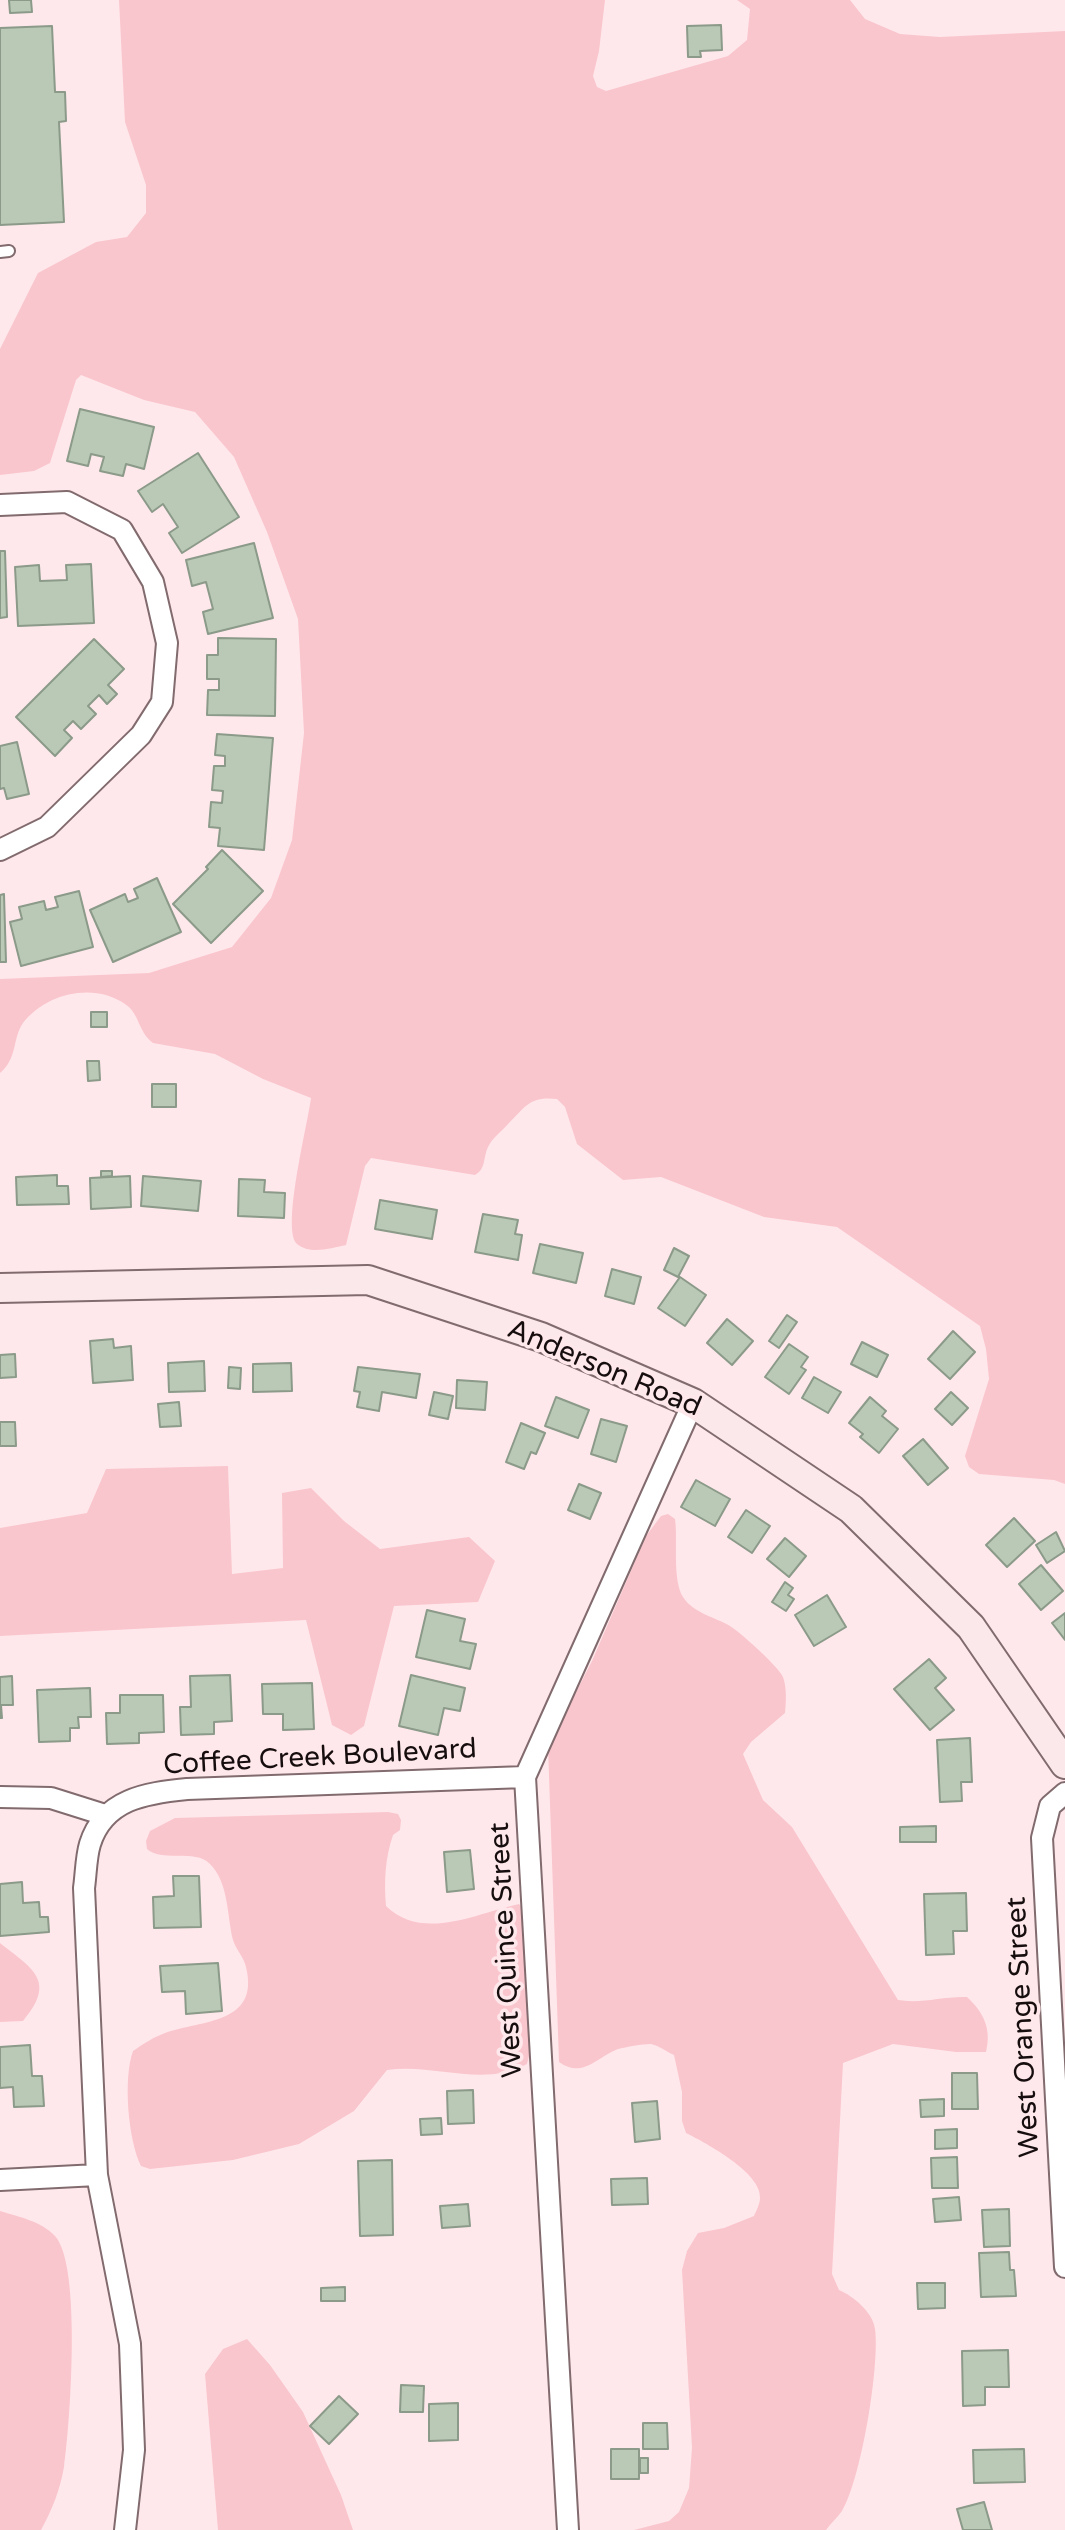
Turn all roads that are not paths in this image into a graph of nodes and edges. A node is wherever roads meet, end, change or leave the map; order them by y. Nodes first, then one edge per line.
1 (0, 505) edge
2 (0, 850) edge
3 (0, 1288) edge
4 (693, 1403) junction
5 (1065, 1764) edge
6 (525, 1777) junction
7 (1065, 1793) edge
8 (0, 1797) edge
9 (105, 1815) junction
10 (97, 2175) junction
11 (0, 2180) edge
12 (1065, 2267) edge
13 (125, 2530) edge
14 (568, 2530) edge

1 - 2 street
3 - 4 street, Anderson Road
4 - 5 street, Anderson Road
4 - 6 street, West Quince Street
6 - 9 street, Coffee Creek Boulevard
6 - 14 street, West Quince Street
7 - 12 street, West Orange Street
8 - 9 street
9 - 10 street
10 - 11 street
10 - 13 street

